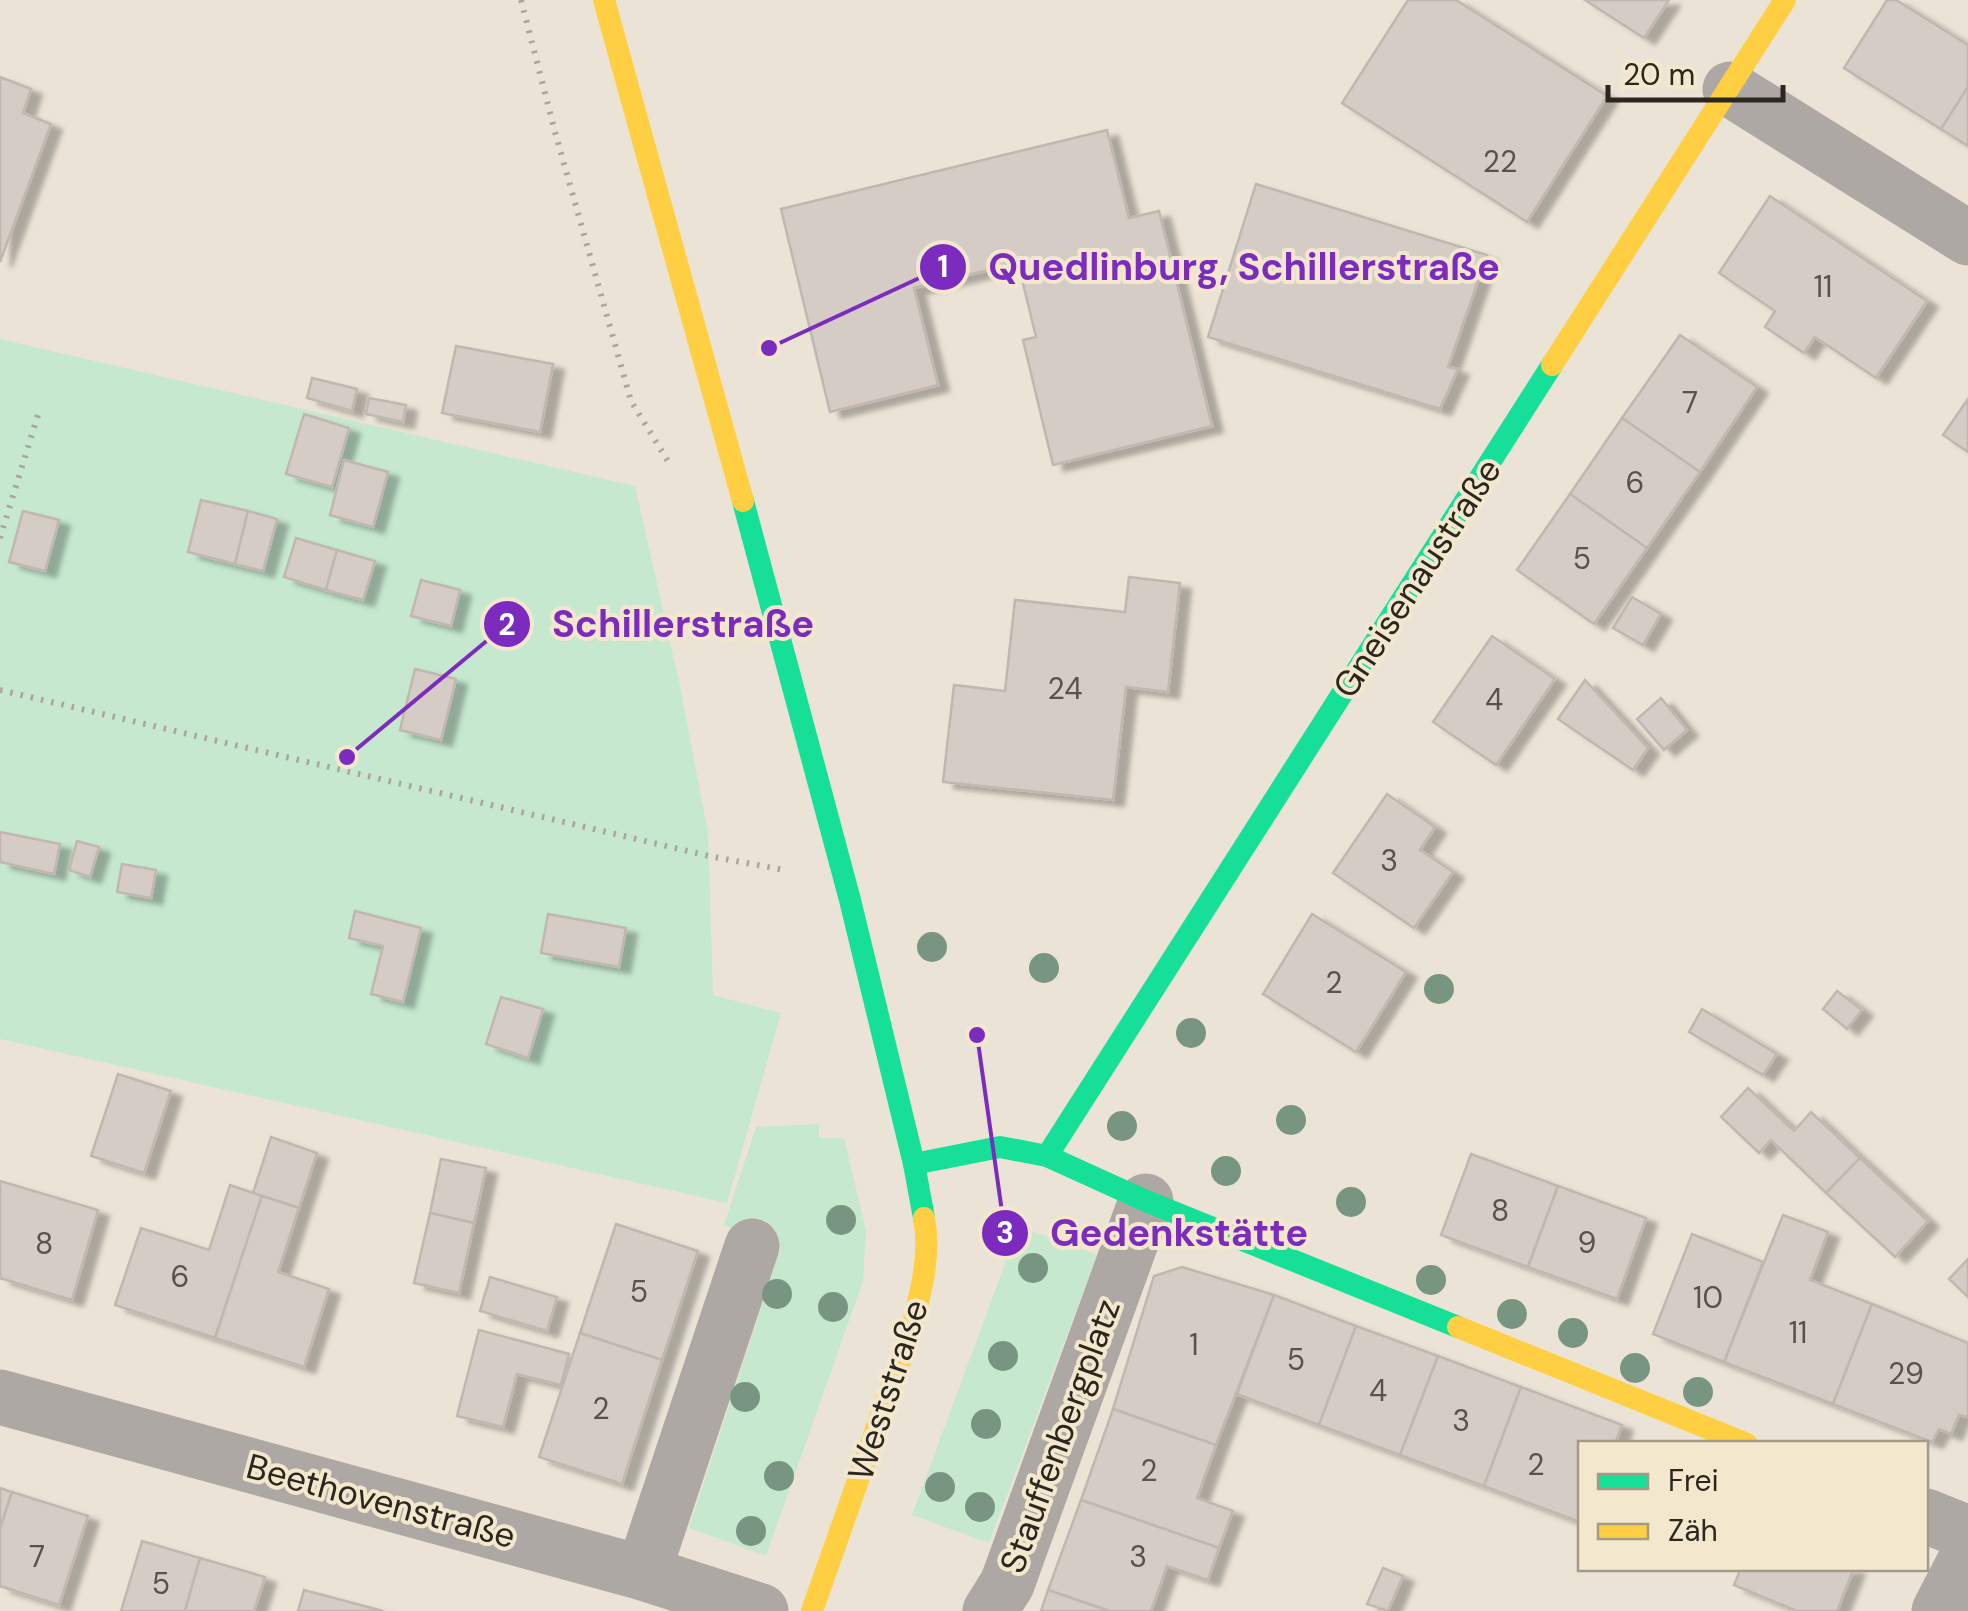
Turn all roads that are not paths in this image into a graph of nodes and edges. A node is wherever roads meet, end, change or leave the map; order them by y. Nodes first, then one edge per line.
1 (604, 0) edge
2 (1786, 0) edge
3 (1730, 89) junction
4 (1968, 238) edge
5 (1047, 1156) junction
6 (914, 1164) junction
7 (1146, 1201) junction
8 (752, 1246) dead end
9 (0, 1397) edge
10 (1740, 1441) edge
11 (1928, 1517) edge
12 (1968, 1533) edge
13 (1968, 1554) edge
14 (643, 1574) junction
15 (761, 1611) edge
16 (812, 1611) edge
17 (990, 1611) edge
18 (1939, 1611) edge

1 - 6 street, Weststraße
2 - 3 street, Gneisenaustraße
3 - 4 street
3 - 5 street, Gneisenaustraße
5 - 6 street
5 - 7 street
6 - 16 street, Weststraße
7 - 10 street
7 - 17 street, Stauffenbergplatz
8 - 14 street
9 - 14 street, Beethovenstraße
11 - 12 street
13 - 18 street
14 - 15 street, Beethovenstraße

